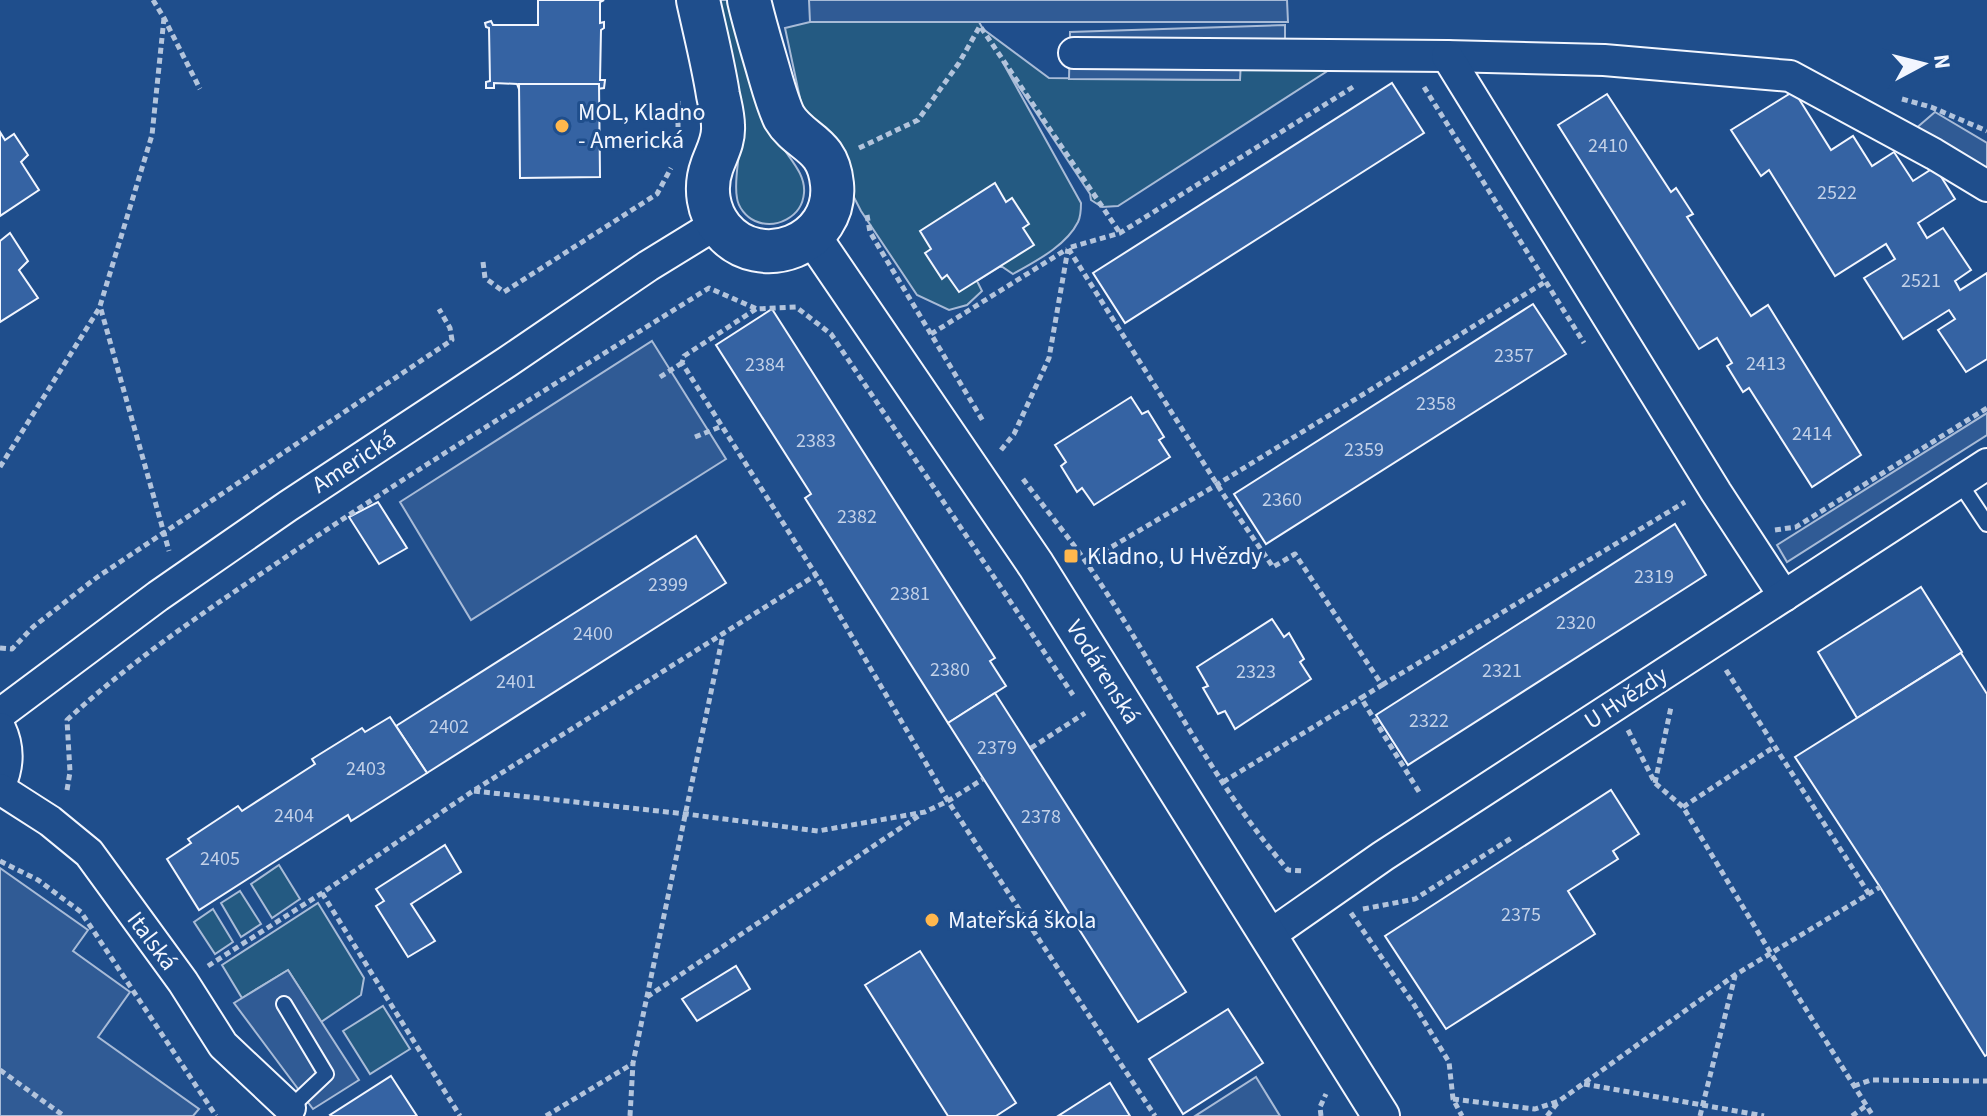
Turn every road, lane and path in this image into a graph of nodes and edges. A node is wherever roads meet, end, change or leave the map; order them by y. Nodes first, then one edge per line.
1 (153, 0) edge
2 (698, 0) edge
3 (749, 0) edge
4 (164, 18) junction
5 (1074, 53) dead end
6 (1404, 55) junction
7 (1447, 56) junction
8 (678, 87) dead end
9 (200, 89) dead end
10 (859, 148) dead end
11 (677, 151) dead end
12 (675, 161) dead end
13 (1987, 186) edge
14 (718, 223) junction
15 (1120, 233) junction
16 (812, 236) junction
17 (1068, 248) junction
18 (880, 249) dead end
19 (483, 262) dead end
20 (1545, 282) junction
21 (100, 306) junction
22 (439, 309) dead end
23 (757, 309) junction
24 (931, 334) junction
25 (1586, 347) dead end
26 (682, 363) junction
27 (660, 377) dead end
28 (1987, 408) edge
29 (985, 424) dead end
30 (722, 426) junction
31 (695, 437) dead end
32 (993, 437) dead end
33 (1987, 464) edge
34 (0, 467) edge
35 (1020, 475) dead end
36 (1959, 482) junction
37 (1218, 484) junction
38 (1693, 514) dead end
39 (1987, 524) edge
40 (1768, 531) dead end
41 (163, 532) junction
42 (1086, 562) junction
43 (816, 575) junction
44 (178, 582) junction
45 (1784, 596) junction
46 (723, 634) junction
47 (0, 648) edge
48 (1721, 663) dead end
49 (1382, 685) junction
50 (1361, 698) junction
51 (1077, 700) dead end
52 (1672, 706) dead end
53 (0, 714) edge
54 (1092, 723) dead end
55 (1626, 724) dead end
56 (0, 728) edge
57 (1774, 747) junction
58 (1031, 748) dead end
59 (983, 779) dead end
60 (1223, 782) junction
61 (1655, 783) junction
62 (0, 787) edge
63 (67, 790) dead end
64 (473, 791) junction
65 (1423, 800) dead end
66 (948, 801) junction
67 (1683, 807) junction
68 (925, 812) junction
69 (686, 814) junction
70 (1513, 837) dead end
71 (0, 861) edge
72 (1316, 870) dead end
73 (1880, 887) dead end
74 (322, 893) junction
75 (1869, 894) junction
76 (1267, 937) junction
77 (1770, 952) junction
78 (1735, 975) junction
79 (183, 982) junction
80 (647, 997) junction
81 (284, 1004) dead end
82 (633, 1063) junction
83 (0, 1070) edge
84 (1987, 1081) edge
85 (1321, 1082) dead end
86 (1583, 1084) junction
87 (1854, 1086) junction
88 (1453, 1099) junction
89 (1559, 1101) junction
90 (1867, 1105) junction
91 (1702, 1106) junction
92 (290, 1108) joint
93 (64, 1116) edge
94 (216, 1116) edge
95 (460, 1116) edge
96 (546, 1116) edge
97 (630, 1116) edge
98 (1155, 1116) edge
99 (1321, 1116) edge
100 (1381, 1116) edge
101 (1462, 1116) edge
102 (1547, 1116) edge
103 (1700, 1116) edge
104 (1764, 1116) edge
105 (1852, 1116) edge
106 (1873, 1116) edge

1 - 4 path
2 - 14 main road
3 - 16 main road
4 - 9 path
4 - 21 path
5 - 6 street
6 - 7 street
6 - 15 path
6 - 20 path
7 - 13 street
7 - 45 street
8 - 11 path
10 - 15 path
12 - 19 path
14 - 16 main road
14 - 44 street, Americká
15 - 17 path
16 - 76 street, Vodárenská
17 - 24 path
17 - 32 path
17 - 37 path
18 - 24 path
20 - 25 path
20 - 37 path
21 - 34 path
21 - 41 path
22 - 41 path
23 - 26 path
23 - 51 path
23 - 63 path
24 - 29 path
26 - 27 path
26 - 30 path
28 - 40 path
30 - 31 path
30 - 43 path
33 - 36 street, U Hvězdy
35 - 42 path
36 - 39 lane
36 - 45 street, U Hvězdy
37 - 42 path
37 - 49 path
38 - 49 path
41 - 44 path
41 - 47 path
42 - 60 path
43 - 46 path
43 - 66 path
44 - 53 street, Americká
45 - 76 street, U Hvězdy
46 - 64 path
46 - 69 path
48 - 57 path
49 - 50 path
50 - 60 path
50 - 65 path
52 - 61 path
54 - 58 path
55 - 61 path
56 - 62 street
57 - 67 path
57 - 75 path
59 - 66 path
60 - 72 path
61 - 67 path
62 - 79 street, Italská
64 - 69 path
64 - 74 path
66 - 68 path
66 - 98 path
67 - 77 path
68 - 69 path
68 - 80 path
69 - 80 path
70 - 88 path
71 - 94 path
73 - 75 path
74 - 79 path
74 - 95 path
75 - 77 path
76 - 100 street, Vodárenská
77 - 78 path
77 - 87 path
78 - 86 path
78 - 91 path
79 - 92 street, Italská
80 - 82 path
81 - 92 lane
82 - 96 path
82 - 97 path
83 - 93 path
84 - 87 path
85 - 99 path
86 - 89 path
86 - 91 path
87 - 90 path
88 - 89 path
88 - 101 path
89 - 102 path
90 - 105 path
90 - 106 path
91 - 103 path
91 - 104 path

